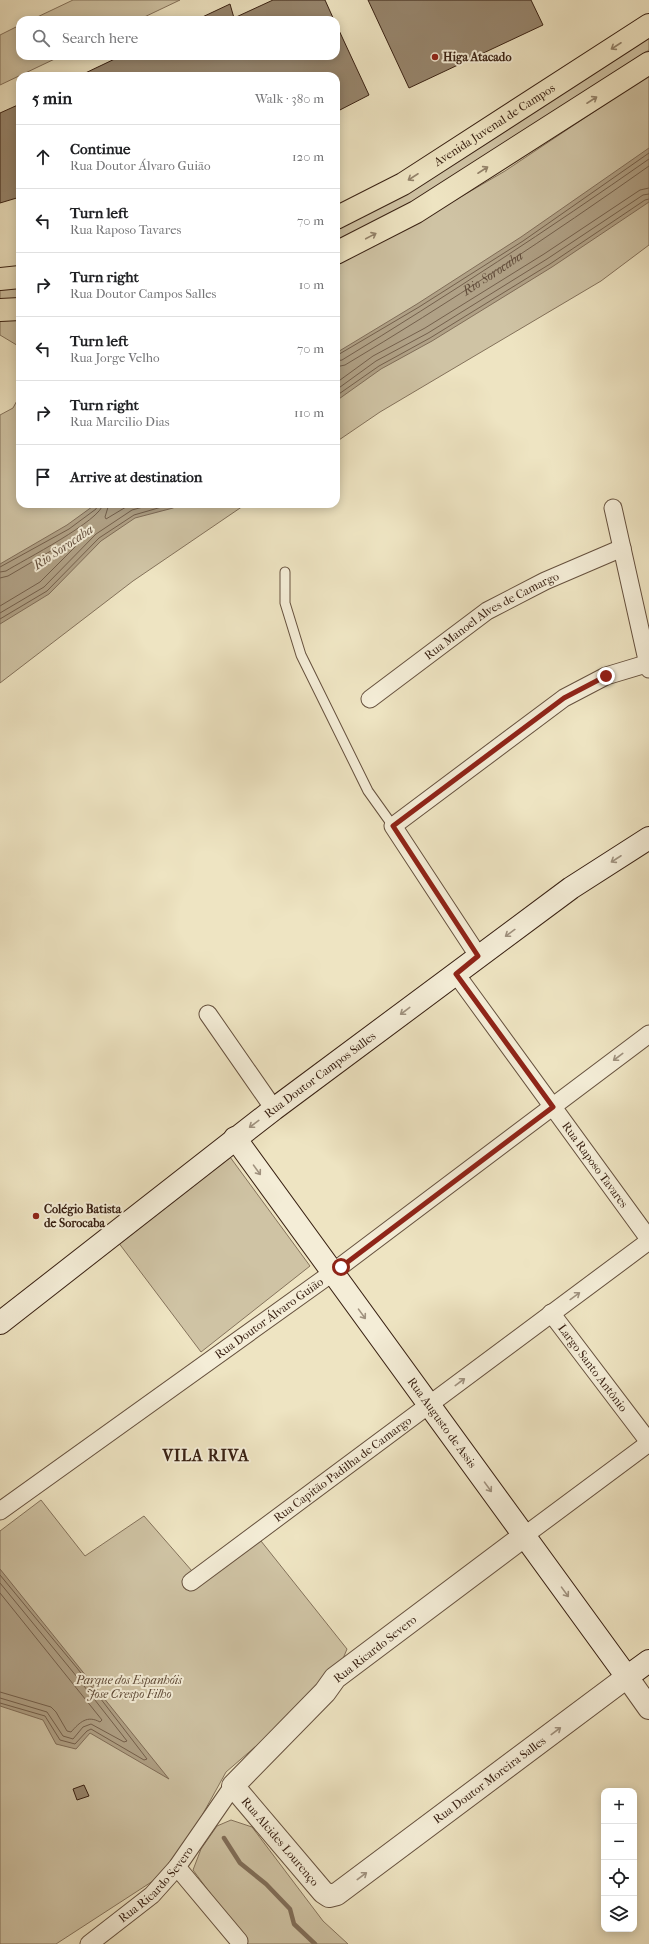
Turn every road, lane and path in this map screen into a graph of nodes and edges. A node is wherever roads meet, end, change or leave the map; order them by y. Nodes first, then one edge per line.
1 (649, 25) edge
2 (649, 63) edge
3 (340, 216) edge
4 (340, 251) edge
5 (16, 277) edge
6 (0, 278) edge
7 (16, 308) edge
8 (0, 310) edge
9 (613, 508) dead end
10 (622, 548) junction
11 (285, 572) dead end
12 (649, 665) edge
13 (370, 699) dead end
14 (393, 826) junction
15 (649, 838) edge
16 (478, 956) junction
17 (456, 974) junction
18 (208, 1014) dead end
19 (649, 1034) edge
20 (553, 1107) junction
21 (274, 1109) junction
22 (234, 1138) junction
23 (649, 1240) edge
24 (332, 1273) junction
25 (551, 1313) junction
26 (0, 1323) edge
27 (428, 1405) junction
28 (649, 1443) edge
29 (0, 1511) edge
30 (524, 1536) junction
31 (191, 1582) dead end
32 (649, 1661) edge
33 (627, 1677) junction
34 (649, 1708) edge
35 (233, 1786) junction
36 (177, 1867) junction
37 (329, 1896) joint
38 (239, 1941) dead end
39 (89, 1944) edge

1 -> 3 highway, Avenida Juvenal de Campos
4 -> 2 highway
5 - 6 highway
7 - 8 highway
9 - 10 street
10 - 12 street
10 - 13 street, Rua Manoel Alves de Camargo
11 - 14 lane
12 - 14 street
14 - 16 street
15 -> 16 main road, Rua Doutor Campos Salles
16 - 17 main road, Rua Doutor Campos Salles
17 - 20 street, Rua Raposo Tavares
17 -> 21 main road, Rua Doutor Campos Salles
18 - 21 street
19 -> 20 street, Rua Doutor Álvaro Guião
20 - 23 street, Rua Raposo Tavares
20 - 24 street, Rua Doutor Álvaro Guião
21 -> 22 main road, Rua Doutor Campos Salles
22 -> 24 main road, Rua Augusto de Assis
22 - 26 main road, Rua Doutor Campos Salles
25 -> 23 street, Rua Capitão Padilha de Camargo
24 -> 27 main road, Rua Augusto de Assis
24 - 29 street, Rua Doutor Álvaro Guião
27 -> 25 street, Rua Capitão Padilha de Camargo
25 - 28 street, Largo Santo Antônio
27 -> 30 main road, Rua Augusto de Assis
27 - 31 street, Rua Capitão Padilha de Camargo
28 - 30 street, Rua Ricardo Severo
30 -> 33 main road, Rua Augusto de Assis
30 - 35 main road, Rua Ricardo Severo
32 - 33 main road, Rua Doutor Moreira Salles
33 - 34 main road, Rua Augusto de Assis
37 -> 33 main road, Rua Doutor Moreira Salles
35 - 36 street, Rua Ricardo Severo
35 - 37 main road, Rua Alcides Lourenço
36 - 38 street
36 - 39 street, Rua Ricardo Severo

